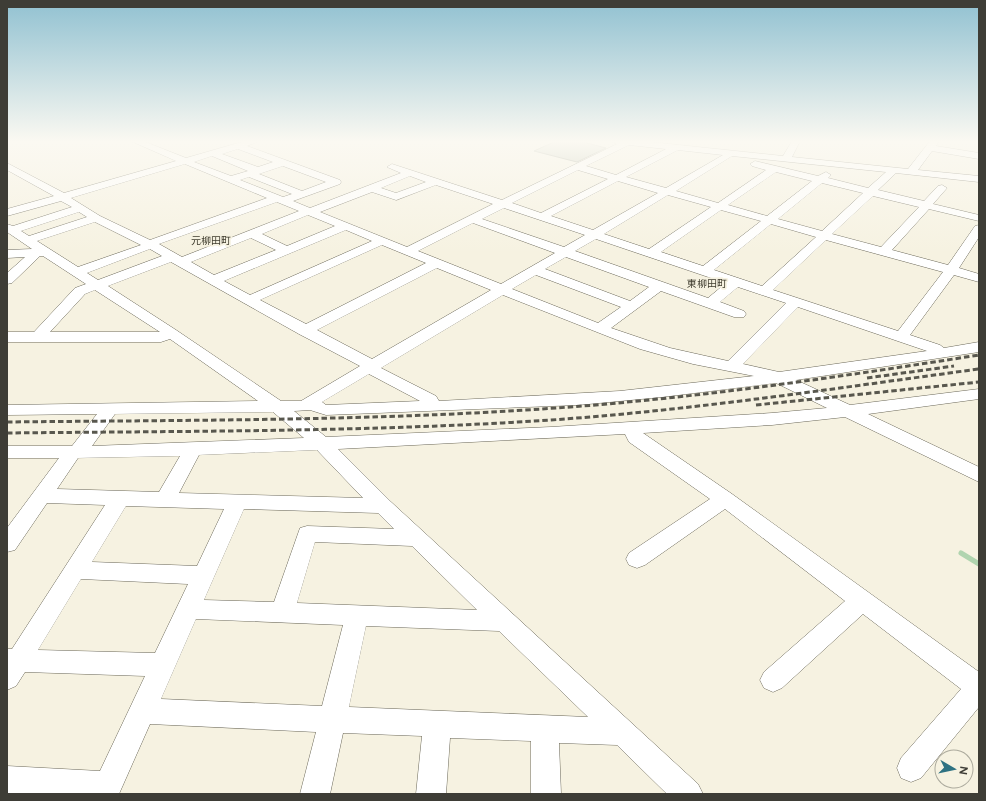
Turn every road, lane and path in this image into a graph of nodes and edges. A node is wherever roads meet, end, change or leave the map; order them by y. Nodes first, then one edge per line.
1 (29, 178) edge
2 (125, 178) edge
3 (226, 178) edge
4 (235, 178) edge
5 (268, 178) edge
6 (327, 178) edge
7 (396, 178) edge
8 (424, 178) edge
9 (553, 178) edge
10 (618, 178) edge
11 (619, 178) edge
12 (689, 178) edge
13 (760, 178) edge
14 (813, 178) edge
15 (886, 178) edge
16 (230, 180) junction
17 (820, 180) junction
18 (434, 182) junction
19 (372, 188) junction
20 (942, 188) dead end
21 (667, 192) junction
22 (872, 192) junction
23 (301, 194) junction
24 (63, 197) junction
25 (279, 200) junction
26 (500, 204) junction
27 (925, 205) junction
28 (719, 206) junction
29 (81, 208) junction
30 (310, 211) junction
31 (7, 213) edge
32 (541, 217) junction
33 (96, 218) junction
34 (979, 218) edge
35 (472, 219) junction
36 (770, 220) junction
37 (346, 226) junction
38 (979, 228) edge
39 (15, 234) edge
40 (252, 234) junction
41 (594, 235) junction
42 (824, 235) junction
43 (382, 241) junction
44 (150, 244) junction
45 (286, 250) junction
46 (408, 251) junction
47 (41, 252) junction
48 (566, 252) junction
49 (883, 252) junction
50 (7, 254) edge
51 (650, 254) junction
52 (176, 260) junction
53 (437, 263) junction
54 (535, 270) junction
55 (951, 270) junction
56 (76, 272) junction
57 (704, 272) junction
58 (979, 278) edge
59 (7, 280) edge
60 (214, 280) junction
61 (735, 282) junction
62 (97, 285) junction
63 (659, 286) junction
64 (502, 289) junction
65 (763, 292) junction
66 (249, 300) junction
67 (795, 302) junction
68 (710, 304) junction
69 (631, 306) junction
70 (739, 314) dead end
71 (600, 329) junction
72 (304, 331) junction
73 (171, 333) junction
74 (39, 336) junction
75 (7, 337) edge
76 (901, 337) junction
77 (979, 347) edge
78 (940, 353) junction
79 (371, 367) junction
80 (731, 367) junction
81 (777, 377) junction
82 (979, 394) edge
83 (312, 402) junction
84 (278, 406) junction
85 (433, 406) junction
86 (110, 409) junction
87 (7, 410) edge
88 (849, 411) junction
89 (632, 427) junction
90 (320, 442) junction
91 (193, 449) junction
92 (7, 452) edge
93 (75, 452) junction
94 (979, 475) edge
95 (43, 496) junction
96 (120, 498) junction
97 (725, 499) junction
98 (166, 500) junction
99 (236, 502) junction
100 (383, 506) junction
101 (417, 538) junction
102 (7, 544) edge
103 (638, 559) dead end
104 (74, 570) junction
105 (203, 575) junction
106 (861, 601) junction
107 (188, 609) junction
108 (282, 613) junction
109 (357, 615) junction
110 (505, 621) junction
111 (11, 666) edge
112 (162, 666) junction
113 (772, 680) dead end
114 (979, 687) edge
115 (142, 711) junction
116 (332, 719) junction
117 (438, 724) junction
118 (545, 729) junction
119 (623, 732) junction
120 (910, 768) dead end
121 (7, 780) edge
122 (106, 790) edge
123 (315, 794) edge
124 (431, 794) edge
125 (546, 794) edge
126 (688, 794) edge

1 - 24 street
2 - 24 street
3 - 16 street
4 - 16 street
5 - 23 street
6 - 23 street
7 - 19 street
8 - 18 street
9 - 26 street
10 - 32 street
11 - 21 street
12 - 21 street
13 - 28 street
14 - 17 street
15 - 22 street
16 - 25 street
17 - 22 street
17 - 36 street
18 - 19 street
18 - 26 street
19 - 30 street
20 - 27 street
21 - 28 street
21 - 41 street
22 - 27 street
22 - 42 street
23 - 25 street
24 - 29 street
24 - 31 street
25 - 30 street
25 - 44 street
26 - 32 street
26 - 35 street
27 - 34 street
27 - 49 street
28 - 36 street
28 - 51 street
29 - 33 street
29 - 39 street
30 - 37 street
30 - 40 street
32 - 41 street
33 - 39 street
33 - 44 street
35 - 46 street
35 - 48 street
36 - 42 street
36 - 57 street
37 - 43 street
37 - 45 street
38 - 55 street
39 - 47 street
40 - 45 street
40 - 52 street
41 - 48 street
41 - 51 street
42 - 49 street
42 - 65 street
43 - 46 street
43 - 66 street
44 - 52 street
44 - 56 street
45 - 60 street
46 - 53 street
47 - 50 street
47 - 56 street
47 - 59 street
48 - 54 street
48 - 63 street
49 - 55 street
51 - 57 street
52 - 60 street
52 - 62 street
53 - 64 street
53 - 72 street
54 - 64 street
54 - 69 street
55 - 58 street
55 - 76 street
56 - 62 street
57 - 61 street
60 - 66 street
61 - 65 street
61 - 68 street
62 - 73 street
62 - 74 street
63 - 68 street
63 - 69 street
64 - 71 street
64 - 79 street
65 - 67 street
66 - 72 street
67 - 76 street
67 - 80 street
68 - 70 street
69 - 71 street
71 - 80 street
72 - 79 street
73 - 74 street
73 - 84 street
74 - 75 street
76 - 78 street
77 - 78 street
78 - 81 street
79 - 83 street
79 - 85 street
80 - 81 street
81 - 85 street
81 - 88 street
82 - 88 street
83 - 84 street
83 - 85 street
84 - 86 street
84 - 90 street
86 - 87 street
86 - 93 street
88 - 89 street
88 - 94 street
89 - 90 street
89 - 97 street
90 - 91 street
90 - 100 street
91 - 93 street
91 - 98 street
92 - 93 street
93 - 95 street
95 - 96 street
95 - 102 street
96 - 98 street
96 - 104 street
97 - 103 street
97 - 106 street
98 - 99 street
99 - 100 street
99 - 105 street
100 - 101 street
101 - 108 street
101 - 110 street
104 - 105 street
104 - 111 street
105 - 107 street
106 - 113 street
106 - 114 street
107 - 108 street
107 - 112 street
108 - 109 street
109 - 110 street
109 - 116 street
110 - 119 street
111 - 112 street
112 - 115 street
114 - 120 street
115 - 116 street
115 - 122 street
116 - 117 street
116 - 123 street
117 - 118 street
117 - 124 street
118 - 119 street
118 - 125 street
119 - 126 street
121 - 122 street

